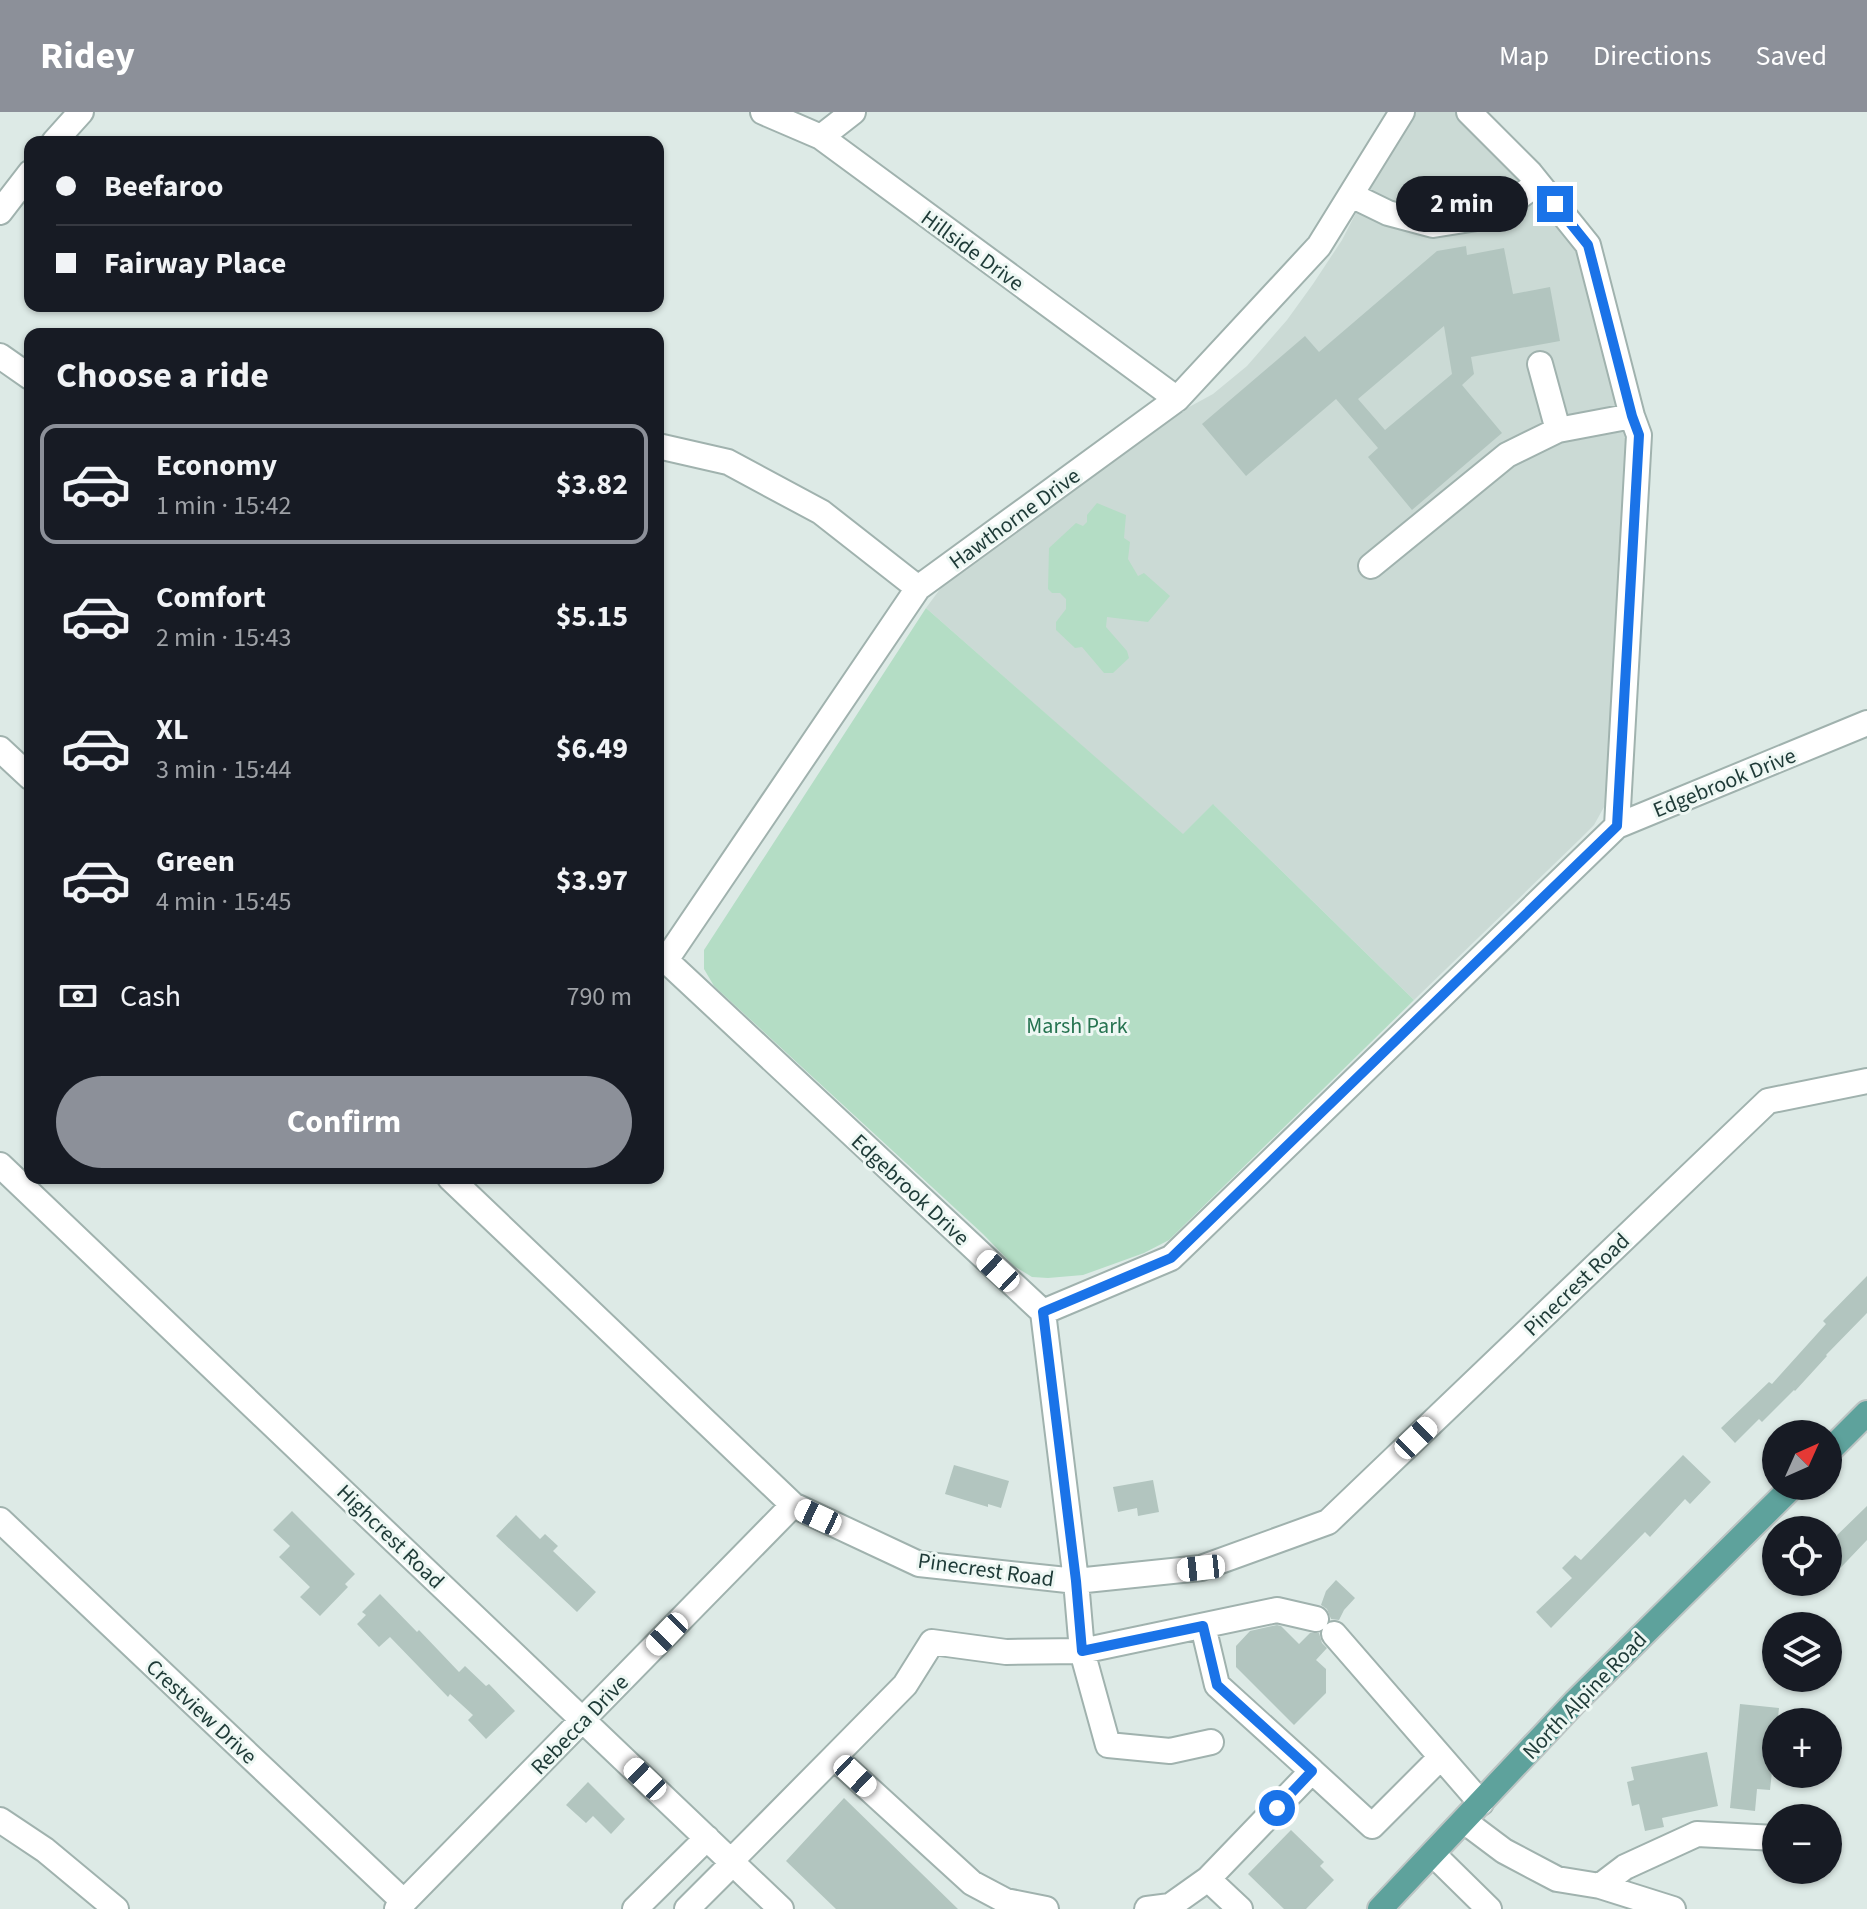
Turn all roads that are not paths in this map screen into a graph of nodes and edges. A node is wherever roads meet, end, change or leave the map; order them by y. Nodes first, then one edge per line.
1 (81, 112) edge
2 (763, 112) edge
3 (853, 112) edge
4 (1402, 112) edge
5 (1469, 112) edge
6 (59, 136) edge
7 (821, 137) junction
8 (24, 181) edge
9 (1538, 183) junction
10 (1351, 195) junction
11 (0, 212) edge
12 (0, 356) edge
13 (1540, 364) dead end
14 (24, 373) edge
15 (1177, 399) junction
16 (1632, 416) junction
17 (1558, 430) junction
18 (664, 447) edge
19 (1371, 566) dead end
20 (918, 588) junction
21 (1867, 723) edge
22 (0, 749) edge
23 (24, 771) edge
24 (1617, 826) junction
25 (664, 953) edge
26 (664, 958) edge
27 (1867, 1081) edge
28 (0, 1165) edge
29 (456, 1184) edge
30 (1043, 1312) junction
31 (1867, 1413) edge
32 (1842, 1438) edge
33 (1779, 1500) edge
34 (793, 1505) junction
35 (0, 1520) edge
36 (1076, 1581) junction
37 (1203, 1626) junction
38 (1082, 1651) junction
39 (584, 1720) junction
40 (1211, 1742) dead end
41 (834, 1757) junction
42 (1441, 1757) junction
43 (1312, 1771) junction
44 (1481, 1803) junction
45 (0, 1820) edge
46 (1464, 1821) junction
47 (1762, 1837) edge
48 (707, 1838) junction
49 (1433, 1854) junction
50 (732, 1862) junction
51 (1208, 1879) junction
52 (1600, 1886) junction
53 (1182, 1904) edge
54 (401, 1906) edge
55 (116, 1909) edge
56 (635, 1909) edge
57 (687, 1909) edge
58 (781, 1909) edge
59 (1046, 1909) edge
60 (1147, 1909) edge
61 (1240, 1909) edge
62 (1380, 1909) edge
63 (1489, 1909) edge
64 (1673, 1909) edge

1 - 6 street
2 - 7 street, Hillside Drive
3 - 7 street
4 - 10 street, Hawthorne Drive
5 - 9 street
7 - 15 street, Hillside Drive
8 - 11 street
9 - 10 street
9 - 16 street
10 - 15 street, Hawthorne Drive
12 - 14 street
13 - 17 street
15 - 20 street, Hawthorne Drive
16 - 17 street
16 - 24 street
17 - 19 street
18 - 20 street
20 - 25 street, Hawthorne Drive
21 - 24 street, Edgebrook Drive
22 - 23 street
24 - 30 street, Edgebrook Drive
26 - 30 street, Edgebrook Drive
27 - 36 street, Pinecrest Road
28 - 39 street, Highcrest Road
29 - 34 street, Pinecrest Road
30 - 36 street
31 - 32 main road
33 - 44 main road, North Alpine Road
34 - 36 street, Pinecrest Road
34 - 39 street, Rebecca Drive
35 - 54 street, Crestview Drive
36 - 38 street
37 - 38 street
37 - 42 street
37 - 43 street
38 - 40 street
38 - 41 street
39 - 48 street, Highcrest Road
39 - 54 street, Rebecca Drive
41 - 50 street
41 - 59 street
42 - 43 street
42 - 44 street
43 - 51 street
44 - 46 main road, North Alpine Road
45 - 55 street
46 - 49 main road, North Alpine Road
46 - 52 street
47 - 52 street
48 - 50 street, Highcrest Road
48 - 56 street
49 - 62 main road, North Alpine Road
49 - 63 street
50 - 57 street
50 - 58 street, Highcrest Road
51 - 53 street
51 - 61 street
52 - 64 street
53 - 60 street

